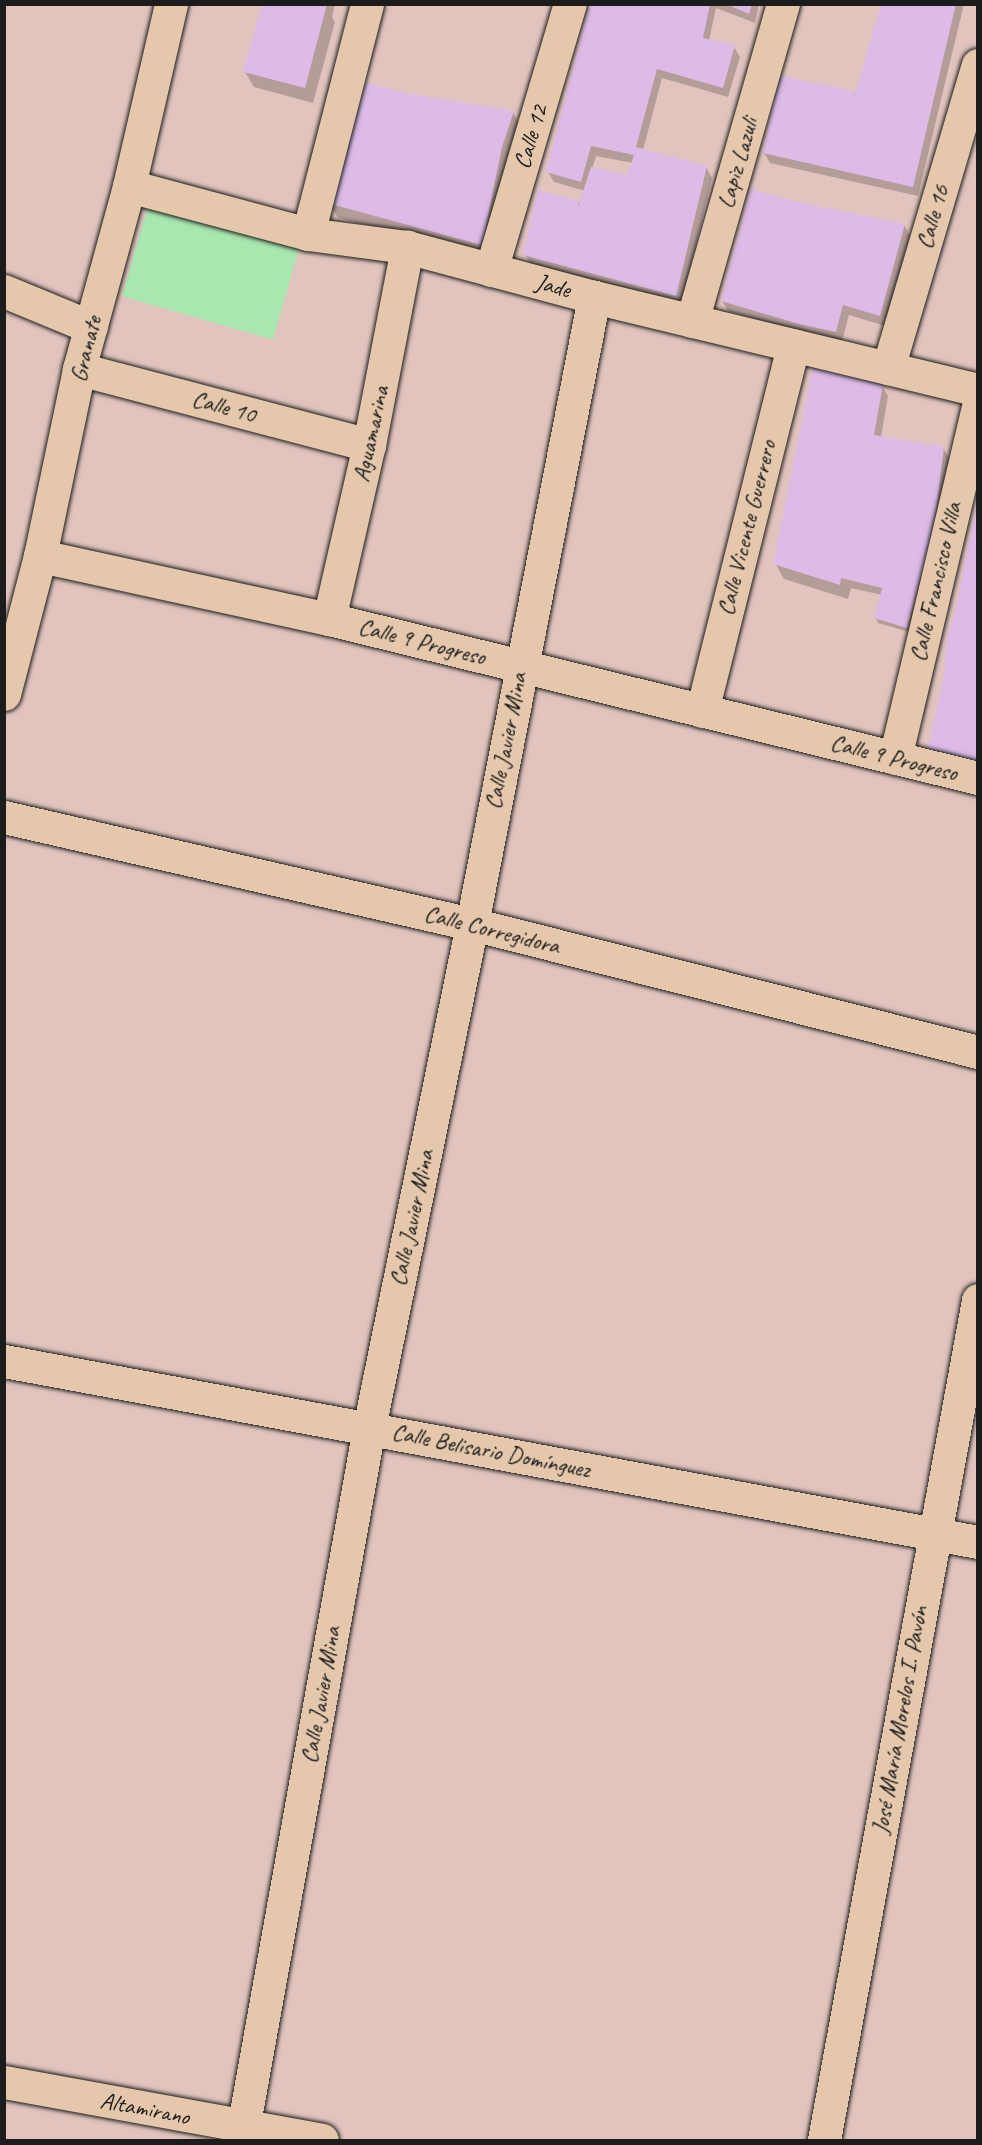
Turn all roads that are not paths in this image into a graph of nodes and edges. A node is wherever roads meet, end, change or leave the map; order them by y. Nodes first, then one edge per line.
1 (171, 4) edge
2 (367, 4) edge
3 (570, 4) edge
4 (783, 4) edge
5 (978, 65) edge
6 (129, 186) junction
7 (308, 234) junction
8 (407, 247) junction
9 (491, 270) junction
10 (4, 291) edge
11 (594, 297) junction
12 (692, 321) junction
13 (91, 327) junction
14 (793, 345) junction
15 (888, 368) junction
16 (79, 369) junction
17 (978, 390) edge
18 (978, 406) edge
19 (369, 445) junction
20 (25, 571) edge
21 (329, 619) junction
22 (520, 666) junction
23 (4, 694) edge
24 (702, 711) junction
25 (895, 758) junction
26 (978, 778) edge
27 (4, 817) edge
28 (472, 924) junction
29 (978, 1052) edge
30 (978, 1300) edge
31 (4, 1361) edge
32 (369, 1428) junction
33 (934, 1534) junction
34 (978, 1542) edge
35 (4, 2082) edge
36 (242, 2134) edge
37 (322, 2140) edge
38 (824, 2140) edge

1 - 6 street, Granate
2 - 7 street
3 - 9 street, Calle 12
4 - 12 street, Lapiz Lazuli
5 - 15 street, Calle 16
6 - 7 street, Jade
6 - 13 street, Granate
7 - 8 street, Jade
8 - 9 street, Jade
8 - 19 street, Aguamarina
9 - 11 street, Jade
10 - 13 street
11 - 12 street, Jade
11 - 22 street, Calle Javier Mina
12 - 14 street, Jade
13 - 16 street, Granate
14 - 15 street, Jade
14 - 24 street, Calle Vicente Guerrero
15 - 17 street, Jade
16 - 19 street, Calle 10
16 - 20 street, Granate
18 - 25 street, Calle Francisco Villa
19 - 21 street, Aguamarina
20 - 21 street, Calle 9 Progreso
20 - 23 street, Granate
21 - 22 street, Calle 9 Progreso
22 - 24 street, Calle 9 Progreso
22 - 28 street, Calle Javier Mina
24 - 25 street, Calle 9 Progreso
25 - 26 street, Calle 9 Progreso
27 - 28 street, Calle Corregidora
28 - 29 street, Calle Corregidora
28 - 32 street, Calle Javier Mina
30 - 33 street, José María Morelos I. Pavón
31 - 32 street, Calle Belisario Domínguez
32 - 33 street, Calle Belisario Domínguez
32 - 36 street, Calle Javier Mina
33 - 34 street, Calle Belisario Domínguez
33 - 38 street, José María Morelos I. Pavón
35 - 36 street, Altamirano
36 - 37 street, Altamirano

